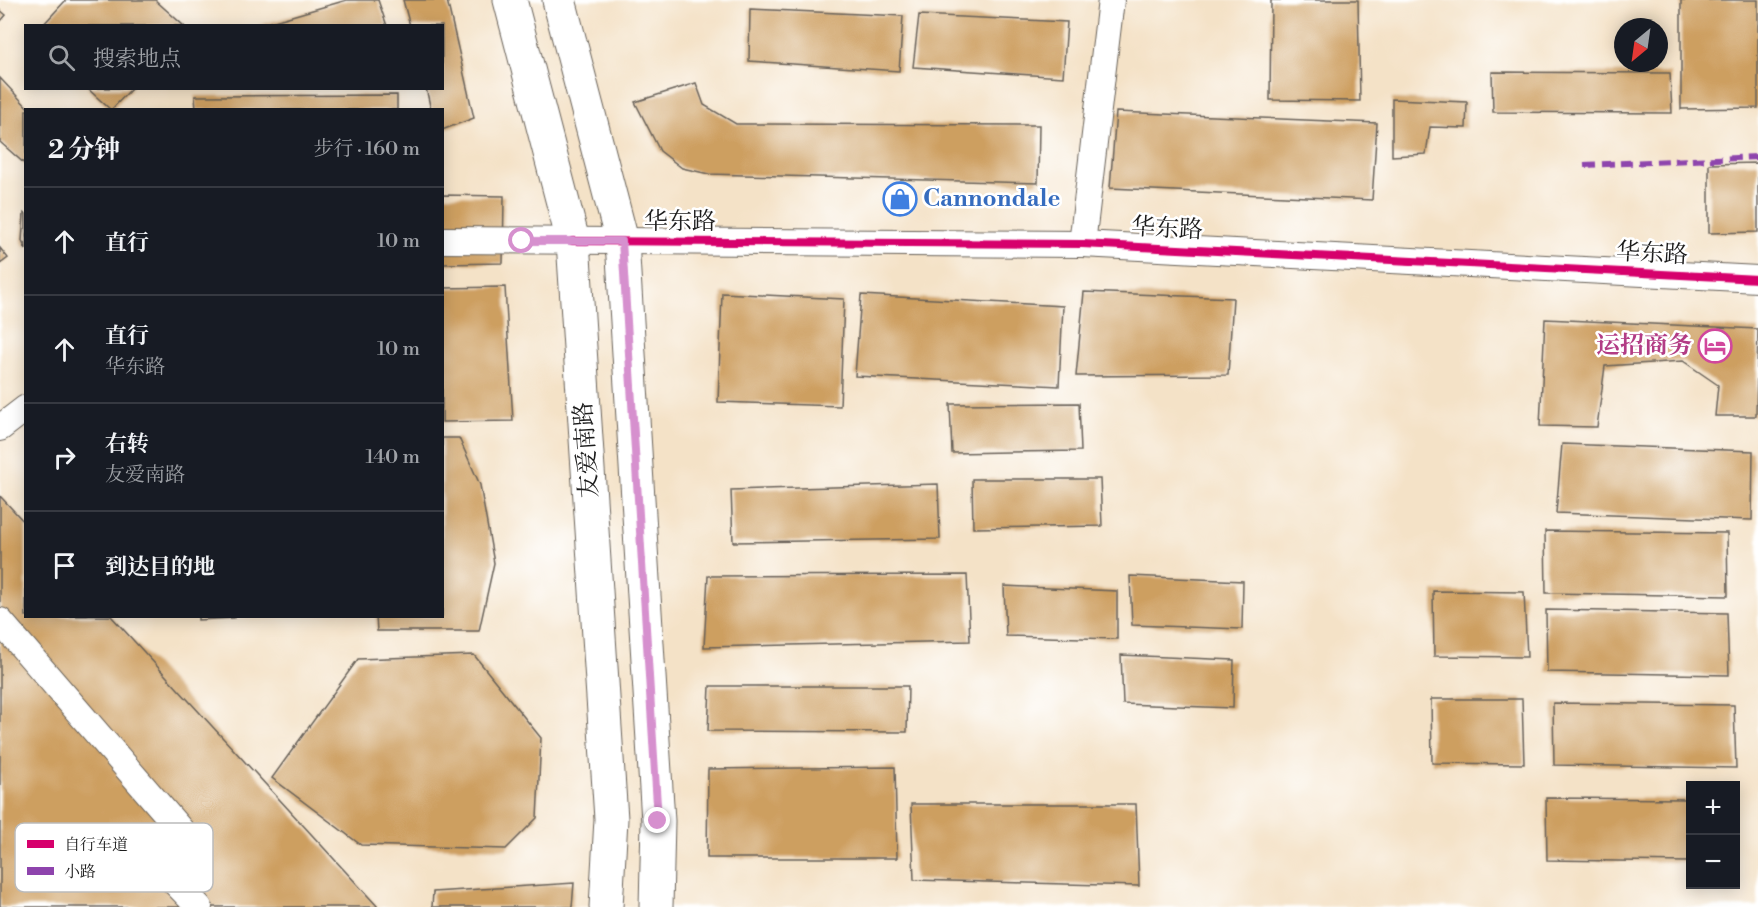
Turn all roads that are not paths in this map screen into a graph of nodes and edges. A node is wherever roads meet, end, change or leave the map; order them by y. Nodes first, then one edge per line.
1 (510, 0) edge
2 (559, 0) edge
3 (1111, 0) edge
4 (444, 240) edge
5 (573, 241) junction
6 (622, 241) junction
7 (1082, 244) junction
8 (1758, 279) edge
9 (24, 410) edge
10 (0, 428) edge
11 (0, 621) edge
12 (174, 823) edge
13 (184, 892) edge
14 (199, 907) edge
15 (606, 907) edge
16 (656, 907) edge

1 - 5 main road, 友爱南路
2 - 6 main road, 友爱南路
3 - 7 street
4 - 5 street, 华东路
5 - 6 street, 华东路
5 - 15 main road, 友爱南路
6 - 7 street, 华东路
6 - 16 main road, 友爱南路
7 - 8 street, 华东路
9 - 10 street
11 - 12 street
13 - 14 street

